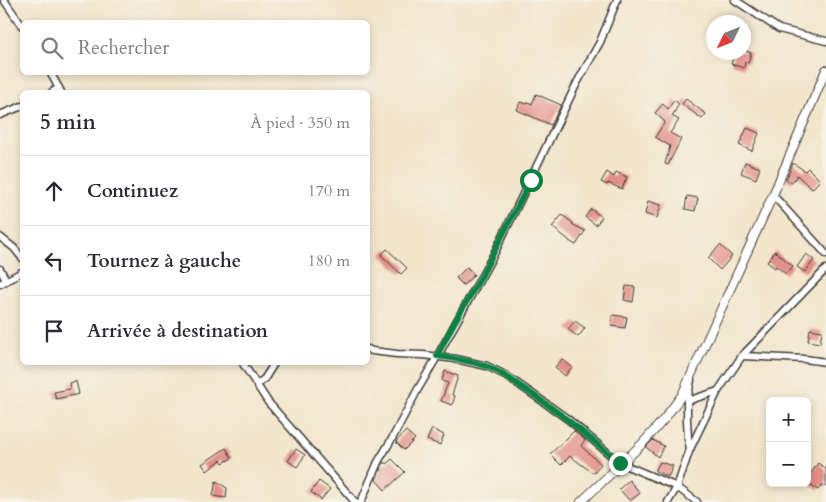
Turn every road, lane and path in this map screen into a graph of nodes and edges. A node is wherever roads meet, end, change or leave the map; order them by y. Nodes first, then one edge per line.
1 (4, 0) edge
2 (617, 0) edge
3 (735, 0) edge
4 (20, 23) edge
5 (826, 41) edge
6 (826, 70) edge
7 (52, 75) edge
8 (60, 90) edge
9 (20, 107) edge
10 (0, 115) edge
11 (773, 195) junction
12 (0, 237) edge
13 (826, 254) edge
14 (20, 256) edge
15 (0, 269) edge
16 (826, 269) edge
17 (20, 273) edge
18 (3, 282) edge
19 (370, 350) edge
20 (437, 356) junction
21 (742, 356) junction
22 (826, 362) edge
23 (244, 365) edge
24 (273, 365) edge
25 (691, 376) junction
26 (257, 385) junction
27 (718, 391) junction
28 (687, 401) junction
29 (690, 449) junction
30 (620, 463) junction
31 (677, 487) junction
32 (355, 502) edge
33 (361, 502) edge
34 (581, 502) edge
35 (668, 502) edge
36 (697, 502) edge

1 - 4 street
2 - 20 street
3 - 5 street
6 - 11 street
7 - 8 street
9 - 10 street
11 - 13 street
11 - 25 street
12 - 14 street
15 - 18 street
16 - 21 street
17 - 18 street
19 - 20 street
20 - 30 street
20 - 33 street
21 - 22 street
21 - 27 street
23 - 26 street
24 - 26 street
25 - 28 street
25 - 30 street
26 - 32 street
27 - 28 street
27 - 29 street
28 - 29 street
29 - 31 street
30 - 31 street
30 - 34 street
31 - 35 street
31 - 36 street

